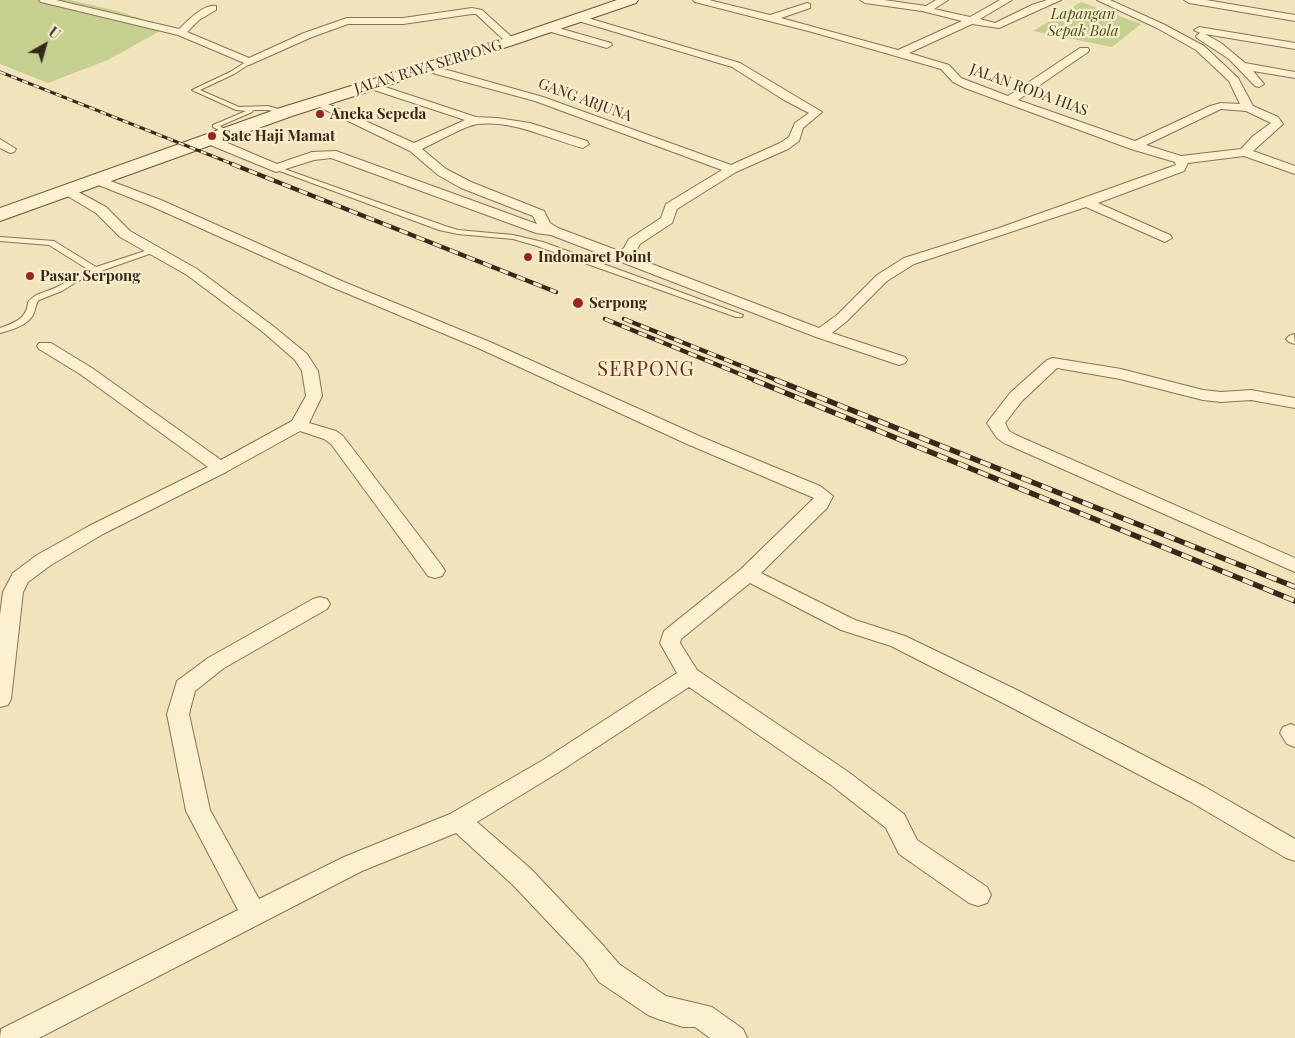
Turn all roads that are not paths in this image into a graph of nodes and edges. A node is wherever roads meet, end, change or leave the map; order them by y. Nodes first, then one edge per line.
1 (44, 0) edge
2 (630, 0) edge
3 (698, 0) edge
4 (747, 0) edge
5 (865, 0) edge
6 (943, 0) edge
7 (1007, 0) edge
8 (1056, 0) edge
9 (1102, 0) edge
10 (1189, 0) edge
11 (807, 6) dead end
12 (732, 7) junction
13 (213, 8) dead end
14 (926, 9) junction
15 (578, 18) junction
16 (771, 18) junction
17 (1295, 18) edge
18 (970, 21) junction
19 (548, 28) junction
20 (181, 34) junction
21 (511, 41) junction
22 (607, 45) dead end
23 (1295, 46) edge
24 (1084, 50) dead end
25 (899, 54) junction
26 (249, 62) junction
27 (1244, 66) junction
28 (426, 67) junction
29 (1295, 76) edge
30 (1259, 84) dead end
31 (369, 85) junction
32 (1009, 101) junction
33 (316, 102) junction
34 (1248, 108) junction
35 (255, 109) junction
36 (286, 112) junction
37 (475, 120) junction
38 (226, 132) junction
39 (207, 139) junction
40 (0, 143) edge
41 (583, 144) dead end
42 (1135, 146) junction
43 (414, 148) junction
44 (0, 152) edge
45 (1245, 152) junction
46 (1181, 160) junction
47 (276, 168) junction
48 (732, 169) junction
49 (1295, 170) edge
50 (100, 181) junction
51 (69, 191) junction
52 (1086, 202) junction
53 (0, 216) edge
54 (553, 231) junction
55 (1165, 238) dead end
56 (0, 239) edge
57 (154, 251) junction
58 (621, 256) junction
59 (95, 270) junction
60 (739, 315) dead end
61 (0, 331) edge
62 (821, 334) junction
63 (45, 346) dead end
64 (899, 360) dead end
65 (1295, 403) edge
66 (298, 425) junction
67 (220, 468) junction
68 (1295, 566) edge
69 (435, 571) dead end
70 (748, 574) junction
71 (320, 604) dead end
72 (689, 676) junction
73 (0, 699) edge
74 (459, 821) junction
75 (1295, 851) edge
76 (978, 895) dead end
77 (254, 914) junction
78 (11, 1038) edge
79 (733, 1038) edge

1 - 20 street
2 - 15 main road, JALAN RAYA SERPONG
3 - 12 street, JALAN RODA HIAS
4 - 12 street
5 - 14 street
6 - 14 street
7 - 18 street
8 - 18 street
9 - 34 street
10 - 17 street
11 - 16 street
12 - 16 street, JALAN RODA HIAS
13 - 20 street
14 - 18 street
15 - 19 main road, JALAN RAYA SERPONG
15 - 48 street
16 - 25 street, JALAN RODA HIAS
18 - 25 street
19 - 21 main road, JALAN RAYA SERPONG
19 - 22 street
20 - 26 street
21 - 26 street
21 - 28 main road, JALAN RAYA SERPONG
23 - 27 street
24 - 32 street
25 - 32 street, JALAN RODA HIAS
26 - 35 lane
27 - 29 street
27 - 30 street
28 - 31 main road, JALAN RAYA SERPONG
28 - 48 street, GANG ARJUNA
31 - 33 main road, JALAN RAYA SERPONG
31 - 37 street
32 - 42 street, JALAN RODA HIAS
33 - 36 main road, JALAN RAYA SERPONG
33 - 43 street
34 - 42 street
34 - 45 street
35 - 36 lane
35 - 38 lane
36 - 38 main road, JALAN RAYA SERPONG
37 - 41 street
37 - 43 street
38 - 39 main road, JALAN RAYA SERPONG
39 - 47 street
39 - 50 main road, JALAN RAYA SERPONG
40 - 44 street
42 - 46 street, JALAN RODA HIAS
43 - 54 street
45 - 46 street, JALAN RODA HIAS
45 - 49 street, JALAN RODA HIAS
46 - 52 street
47 - 54 street
47 - 60 lane
48 - 58 street
50 - 51 main road, JALAN RAYA SERPONG
50 - 70 street
51 - 53 main road, JALAN RAYA SERPONG
51 - 57 street
52 - 55 street
52 - 62 street
54 - 58 street
56 - 59 lane
57 - 59 lane
57 - 66 street
58 - 62 street
59 - 61 lane
62 - 64 street
63 - 67 street
65 - 68 street
66 - 67 street
66 - 69 street
67 - 73 street
70 - 72 street
70 - 75 street
71 - 77 street
72 - 74 street
72 - 76 street
74 - 77 street
74 - 79 street
77 - 78 street

